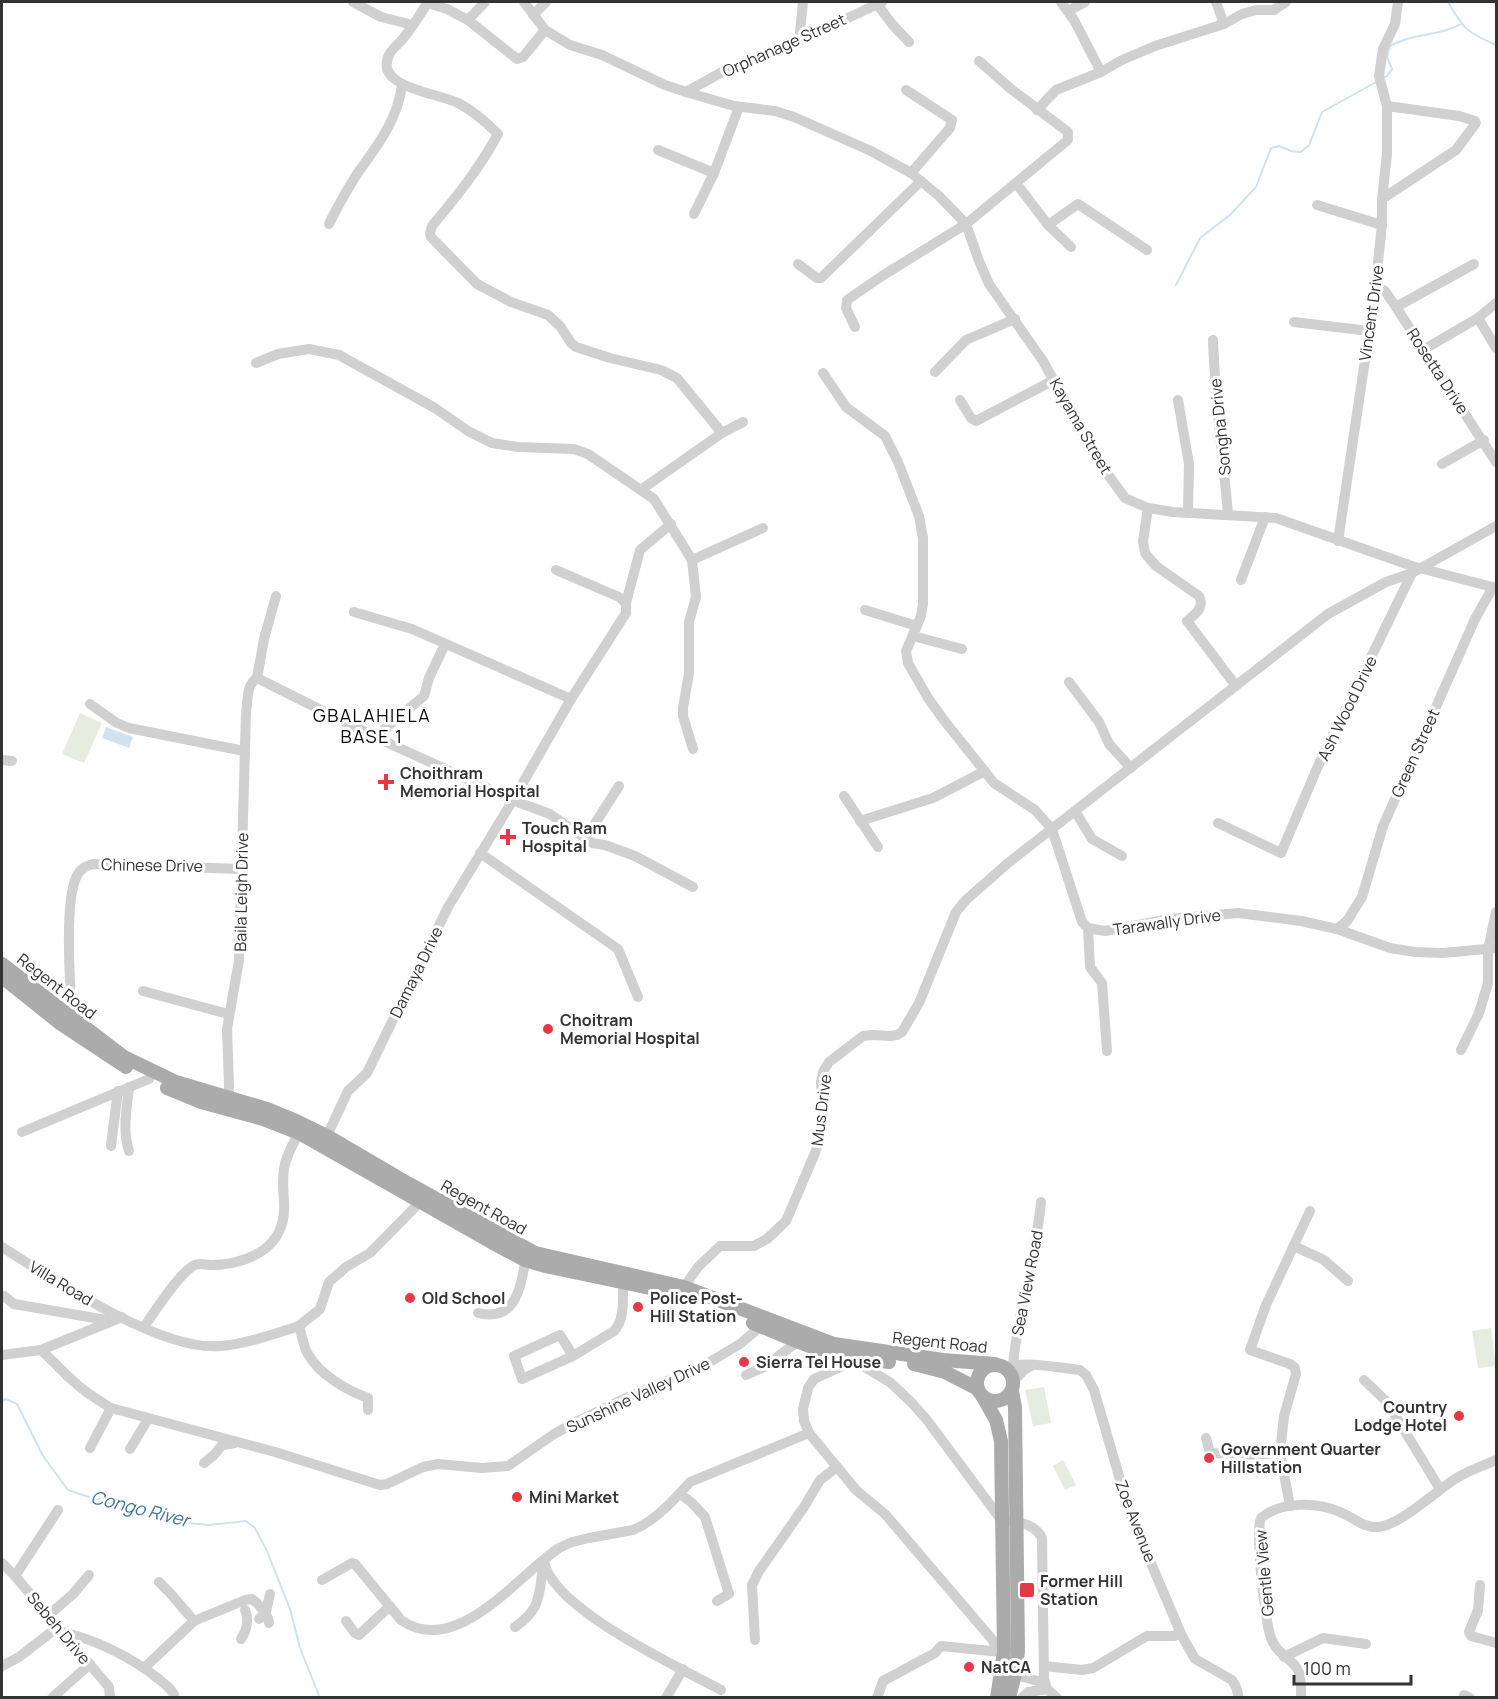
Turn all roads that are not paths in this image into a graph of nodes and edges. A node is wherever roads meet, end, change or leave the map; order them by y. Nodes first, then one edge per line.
1 (353, 2) edge
2 (428, 2) edge
3 (485, 2) edge
4 (524, 2) edge
5 (546, 2) edge
6 (802, 2) edge
7 (1061, 2) edge
8 (1085, 2) edge
9 (1216, 2) edge
10 (1286, 2) edge
11 (1398, 2) edge
12 (880, 3) edge
13 (1068, 11) junction
14 (533, 15) junction
15 (468, 20) junction
16 (1224, 24) junction
17 (413, 25) junction
18 (545, 30) junction
19 (800, 41) junction
20 (909, 42) dead end
21 (979, 61) dead end
22 (1101, 72) junction
23 (402, 86) junction
24 (906, 90) dead end
25 (686, 92) junction
26 (1386, 106) junction
27 (739, 107) junction
28 (1037, 110) junction
29 (658, 150) dead end
30 (714, 173) junction
31 (912, 173) junction
32 (921, 181) junction
33 (1016, 183) junction
34 (1382, 199) junction
35 (1317, 205) dead end
36 (693, 214) dead end
37 (328, 224) dead end
38 (966, 224) junction
39 (1048, 225) junction
40 (1382, 225) junction
41 (1071, 247) dead end
42 (1147, 250) dead end
43 (798, 264) dead end
44 (1474, 264) dead end
45 (1375, 286) junction
46 (1497, 303) edge
47 (1396, 307) junction
48 (1478, 318) junction
49 (1015, 319) junction
50 (1294, 322) dead end
51 (855, 327) dead end
52 (1369, 331) junction
53 (1213, 340) dead end
54 (1497, 348) edge
55 (1423, 350) junction
56 (256, 363) dead end
57 (934, 372) dead end
58 (823, 373) dead end
59 (1054, 380) junction
60 (960, 400) dead end
61 (1178, 400) dead end
62 (743, 422) dead end
63 (722, 433) junction
64 (1489, 443) edge
65 (1497, 462) edge
66 (1442, 464) dead end
67 (642, 489) junction
68 (1148, 508) junction
69 (1188, 513) junction
70 (1228, 514) junction
71 (1271, 518) junction
72 (671, 524) junction
73 (1497, 526) edge
74 (763, 528) dead end
75 (1338, 541) junction
76 (692, 560) junction
77 (556, 570) dead end
78 (1415, 571) junction
79 (1241, 580) dead end
80 (1495, 588) edge
81 (276, 596) dead end
82 (626, 603) junction
83 (864, 610) dead end
84 (354, 612) dead end
85 (915, 631) junction
86 (445, 645) junction
87 (962, 649) dead end
88 (257, 678) junction
89 (1069, 682) dead end
90 (1236, 686) junction
91 (571, 699) junction
92 (90, 704) dead end
93 (375, 737) junction
94 (693, 749) dead end
95 (244, 751) junction
96 (1131, 768) junction
97 (985, 771) junction
98 (619, 786) dead end
99 (844, 796) dead end
100 (513, 800) junction
101 (1075, 811) junction
102 (860, 821) junction
103 (1218, 823) dead end
104 (1052, 829) junction
105 (585, 839) junction
106 (878, 847) dead end
107 (480, 853) junction
108 (1122, 856) dead end
109 (241, 869) junction
110 (693, 887) dead end
111 (1497, 912) edge
112 (1088, 928) junction
113 (1337, 929) junction
114 (1492, 949) edge
115 (2, 964) edge
116 (2, 977) edge
117 (143, 991) dead end
118 (638, 997) dead end
119 (228, 1014) junction
120 (66, 1020) junction
121 (1461, 1050) dead end
122 (1107, 1051) dead end
123 (149, 1079) junction
124 (129, 1087) junction
125 (118, 1091) junction
126 (228, 1104) junction
127 (301, 1128) junction
128 (22, 1132) dead end
129 (325, 1140) junction
130 (111, 1146) dead end
131 (129, 1150) dead end
132 (424, 1198) junction
133 (1041, 1202) dead end
134 (1310, 1211) dead end
135 (1294, 1245) junction
136 (2, 1247) edge
137 (526, 1254) junction
138 (623, 1278) junction
139 (1348, 1281) dead end
140 (684, 1287) junction
141 (4, 1296) dead end
142 (478, 1313) dead end
143 (117, 1319) junction
144 (299, 1326) junction
145 (761, 1326) junction
146 (144, 1327) junction
147 (797, 1342) junction
148 (41, 1350) junction
149 (2, 1355) edge
150 (573, 1356) junction
151 (861, 1357) junction
152 (1004, 1366) junction
153 (1031, 1366) junction
154 (746, 1375) dead end
155 (1364, 1380) dead end
156 (1013, 1386) junction
157 (980, 1393) junction
158 (111, 1408) junction
159 (368, 1410) dead end
160 (148, 1419) junction
161 (809, 1433) junction
162 (1206, 1438) dead end
163 (238, 1442) junction
164 (90, 1448) dead end
165 (130, 1449) dead end
166 (1280, 1453) junction
167 (1497, 1460) edge
168 (204, 1463) dead end
169 (837, 1467) junction
170 (1440, 1489) junction
171 (680, 1494) junction
172 (1290, 1506) junction
173 (58, 1510) dead end
174 (1009, 1521) junction
175 (544, 1561) junction
176 (2, 1563) edge
177 (89, 1575) dead end
178 (15, 1576) junction
179 (322, 1580) dead end
180 (159, 1582) dead end
181 (1480, 1585) dead end
182 (270, 1594) dead end
183 (717, 1601) dead end
184 (390, 1606) junction
185 (245, 1610) dead end
186 (49, 1615) junction
187 (194, 1621) junction
188 (261, 1621) junction
189 (346, 1621) dead end
190 (515, 1627) dead end
191 (60, 1630) junction
192 (1180, 1633) junction
193 (755, 1640) dead end
194 (1497, 1643) edge
195 (1366, 1644) dead end
196 (999, 1651) junction
197 (1284, 1657) junction
198 (90, 1664) junction
199 (2, 1666) edge
200 (1044, 1666) junction
201 (144, 1668) junction
202 (682, 1669) junction
203 (1009, 1673) junction
204 (1047, 1689) junction
205 (721, 1690) dead end
206 (52, 1698) edge
207 (110, 1698) edge
208 (175, 1698) edge
209 (666, 1698) edge
210 (877, 1698) edge
211 (997, 1698) edge
212 (1009, 1698) edge
213 (1022, 1698) edge
214 (1057, 1698) edge
215 (1239, 1698) edge
216 (1301, 1698) edge

1 - 17 street
2 - 15 street
2 - 17 street
3 - 15 street
4 - 14 street
5 - 14 street
6 - 19 street
7 - 13 street
8 - 13 street
9 - 16 street
10 - 16 street
11 - 26 street, Vincent Drive
12 - 19 street, Orphanage Street
12 - 20 street
13 - 22 street
14 - 18 street
15 - 18 street
16 - 22 street
17 - 23 street
18 - 25 street
19 - 25 street, Orphanage Street
21 - 28 street
22 - 28 street
23 - 37 street
23 - 63 street
24 - 31 street
25 - 27 street
26 - 34 street, Vincent Drive
26 - 34 street
27 - 30 street
27 - 31 street
28 - 33 street
29 - 30 street
30 - 36 street
31 - 32 street
32 - 38 street
32 - 43 street
33 - 38 street
33 - 39 street
34 - 40 street, Vincent Drive
35 - 40 street
38 - 49 street, Kayama Street
38 - 51 street
39 - 41 street
39 - 42 street
40 - 45 street, Vincent Drive
44 - 47 street
45 - 47 street, Rosetta Drive
45 - 52 street, Vincent Drive
46 - 48 street
47 - 55 street, Rosetta Drive
48 - 54 street
48 - 55 street
49 - 57 street
49 - 59 street, Kayama Street
50 - 52 street
52 - 75 street, Vincent Drive
53 - 70 street, Songha Drive
55 - 64 street, Rosetta Drive
56 - 67 street
58 - 85 street
59 - 60 street
59 - 68 street, Kayama Street
61 - 69 street
62 - 63 street
63 - 67 street
64 - 65 street, Rosetta Drive
64 - 66 street
67 - 72 street
68 - 69 street, Kayama Street
68 - 90 street
69 - 70 street, Kayama Street
70 - 71 street, Kayama Street
71 - 75 street, Kayama Street
71 - 79 street
72 - 76 street
72 - 82 street, Damaya Drive
73 - 78 street
74 - 76 street
75 - 78 street, Kayama Street
76 - 94 street
77 - 82 street
78 - 80 street
78 - 90 street
78 - 103 street, Ash Wood Drive
80 - 113 street, Green Street
81 - 88 street, Baila Leigh Drive
82 - 91 street, Damaya Drive
83 - 85 street
84 - 86 street
85 - 87 street
85 - 97 street, Tarawally Drive
86 - 91 street
86 - 93 street
88 - 93 street
88 - 95 street, Baila Leigh Drive
89 - 96 street
90 - 96 street
91 - 100 street, Damaya Drive
92 - 95 street
93 - 100 street
95 - 109 street, Baila Leigh Drive
96 - 101 street
97 - 102 street
97 - 104 street, Tarawally Drive
98 - 105 street
99 - 102 street
100 - 105 street
100 - 107 street, Damaya Drive
101 - 104 street
101 - 108 street
102 - 106 street
104 - 112 street, Tarawally Drive
104 - 140 street, Mus Drive
105 - 110 street
107 - 118 street
107 - 129 street, Damaya Drive
109 - 119 street, Baila Leigh Drive
109 - 120 street, Chinese Drive
111 - 114 street
112 - 113 street, Tarawally Drive
112 - 122 street
113 - 114 street, Tarawally Drive
114 - 121 street
115 - 120 main road, Regent Road
116 - 120 main road, Regent Road
117 - 119 street
119 - 126 street, Baila Leigh Drive
120 - 123 main road, Regent Road
120 - 126 main road, Regent Road
123 - 124 street
123 - 126 main road, Regent Road
124 - 125 street
124 - 131 street
125 - 128 street
125 - 130 street
126 - 127 main road, Regent Road
127 - 129 main road, Regent Road
127 - 146 street
129 - 132 main road, Regent Road
132 - 137 main road, Regent Road
132 - 144 street
133 - 152 street, Sea View Road
134 - 135 street
135 - 139 street
135 - 166 street
136 - 143 street, Villa Road
137 - 138 main road, Regent Road
137 - 142 street
138 - 140 main road, Regent Road
138 - 145 main road, Regent Road
138 - 150 street
140 - 151 main road, Regent Road
141 - 143 street
143 - 146 street
143 - 148 street
144 - 146 street
144 - 159 street
145 - 147 main road, Regent Road
145 - 163 street, Sunshine Valley Drive
147 - 151 main road, Regent Road
147 - 154 street
148 - 149 street
148 - 158 street, Sunshine Valley Drive
150 - 150 street
151 - 152 main road, Regent Road
151 - 157 main road, Regent Road
151 - 161 street
151 - 174 street
152 - 153 street, Zoe Avenue
152 - 156 main road
152 - 157 main road
153 - 156 street
153 - 192 street, Zoe Avenue
155 - 170 street
156 - 157 main road
156 - 174 main road
157 - 174 main road
158 - 160 street, Sunshine Valley Drive
158 - 164 street
160 - 163 street, Sunshine Valley Drive
160 - 165 street
161 - 169 street
161 - 171 street
162 - 166 street
163 - 168 street
166 - 172 street
167 - 170 street, Gentle View
169 - 193 street
169 - 196 street
170 - 172 street, Gentle View
171 - 175 street
171 - 183 street
172 - 197 street, Gentle View
173 - 178 street
174 - 196 main road
174 - 200 street
174 - 203 main road
175 - 184 street
175 - 190 street
175 - 202 street
176 - 178 street, Sebeh Drive
177 - 186 street
178 - 186 street, Sebeh Drive
179 - 184 street
180 - 187 street
181 - 194 street
182 - 188 street
184 - 189 street
185 - 188 street
186 - 191 street, Sebeh Drive
187 - 188 street
187 - 201 street
191 - 198 street, Sebeh Drive
191 - 199 street
191 - 201 street
192 - 200 street
192 - 215 street, Zoe Avenue
195 - 197 street
196 - 203 main road
196 - 210 street
197 - 216 street, Gentle View
198 - 206 street
198 - 207 street, Sebeh Drive
200 - 204 street
201 - 208 street
202 - 205 street
202 - 209 street
203 - 204 street
203 - 211 main road
203 - 212 main road
204 - 213 street
204 - 214 street

